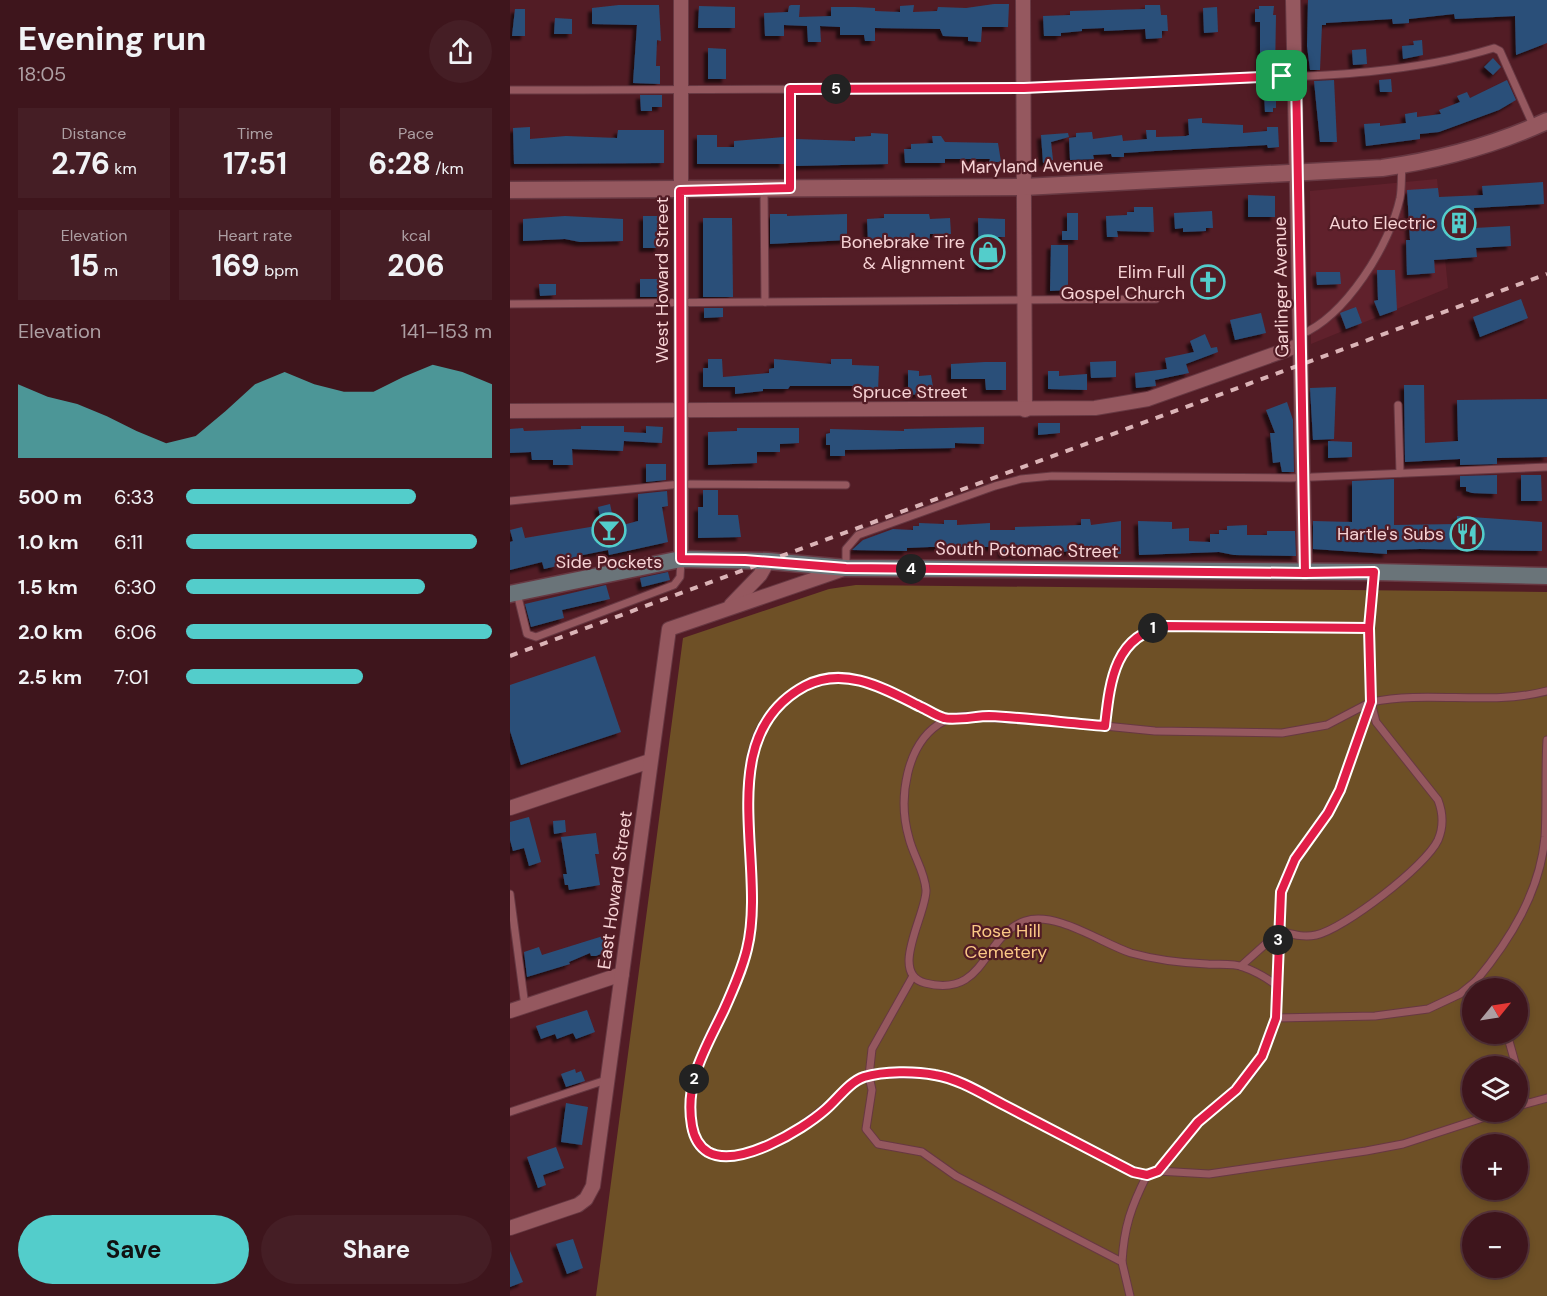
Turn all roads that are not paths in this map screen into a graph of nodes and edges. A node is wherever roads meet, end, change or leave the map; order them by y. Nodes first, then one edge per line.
1 (681, 0) edge
2 (1023, 0) edge
3 (1293, 0) edge
4 (1296, 76) junction
5 (1024, 88) junction
6 (790, 89) junction
7 (510, 90) edge
8 (680, 90) junction
9 (1543, 127) edge
10 (1402, 165) junction
11 (1298, 173) junction
12 (764, 187) junction
13 (1024, 187) junction
14 (790, 188) junction
15 (510, 190) edge
16 (680, 191) junction
17 (1156, 299) dead end
18 (681, 302) junction
19 (765, 302) junction
20 (1025, 302) junction
21 (510, 304) edge
22 (1300, 340) junction
23 (1398, 405) dead end
24 (1025, 410) junction
25 (510, 411) edge
26 (681, 411) junction
27 (1547, 467) edge
28 (1400, 473) junction
29 (1302, 477) junction
30 (681, 484) junction
31 (846, 485) dead end
32 (510, 501) edge
33 (681, 559) junction
34 (768, 561) junction
35 (846, 568) junction
36 (1374, 572) junction
37 (1305, 573) junction
38 (1547, 576) edge
39 (514, 593) edge
40 (729, 607) junction
41 (1369, 628) junction
42 (1547, 691) edge
43 (1371, 702) junction
44 (946, 719) junction
45 (1105, 726) junction
46 (1547, 740) edge
47 (650, 761) junction
48 (510, 808) edge
49 (510, 894) edge
50 (512, 925) edge
51 (1280, 931) junction
52 (1241, 966) junction
53 (622, 974) junction
54 (913, 976) junction
55 (1478, 978) edge
56 (1275, 984) junction
57 (1462, 992) edge
58 (525, 1006) junction
59 (510, 1011) edge
60 (1276, 1018) junction
61 (869, 1076) junction
62 (606, 1080) junction
63 (1547, 1098) edge
64 (1528, 1103) edge
65 (510, 1112) edge
66 (1469, 1122) edge
67 (1158, 1171) junction
68 (1147, 1175) junction
69 (510, 1228) edge
70 (1122, 1262) junction
71 (1130, 1296) edge

1 - 8 street, West Howard Street
2 - 5 street
3 - 4 street, Garlinger Avenue
4 - 5 lane
4 - 9 lane
4 - 11 street, Garlinger Avenue
5 - 6 lane
5 - 13 street
6 - 8 lane
6 - 14 lane
7 - 8 lane
8 - 16 street, West Howard Street
9 - 10 street, Maryland Avenue
10 - 11 street, Maryland Avenue
10 - 22 lane
11 - 13 street, Maryland Avenue
11 - 22 street, Garlinger Avenue
12 - 14 street, Maryland Avenue
12 - 16 street, Maryland Avenue
12 - 19 lane
13 - 14 street, Maryland Avenue
13 - 20 street
15 - 16 street, Maryland Avenue
16 - 18 street, West Howard Street
17 - 20 lane
18 - 19 lane
18 - 21 lane
18 - 26 street, West Howard Street
19 - 20 lane
20 - 24 street
22 - 24 street, Spruce Street
22 - 29 street, Garlinger Avenue
23 - 28 lane
24 - 26 street, Spruce Street
25 - 26 street, Spruce Street
26 - 30 street, West Howard Street
27 - 28 lane
28 - 29 lane
29 - 35 lane
29 - 37 street, Garlinger Avenue
30 - 31 lane
30 - 32 lane
30 - 33 street, West Howard Street
33 - 34 main road, South Potomac Street
33 - 39 main road, South Potomac Street
33 - 39 lane
34 - 35 main road, South Potomac Street
34 - 40 street, East Howard Street
35 - 37 main road, South Potomac Street
35 - 40 street, East Howard Street
36 - 37 main road, South Potomac Street
36 - 38 main road, South Potomac Street
36 - 41 lane
40 - 47 street, East Howard Street
41 - 43 lane
41 - 45 lane
42 - 43 lane
43 - 45 lane
43 - 51 lane
43 - 51 lane
44 - 45 lane
44 - 54 lane
44 - 61 lane
46 - 55 lane
47 - 48 street
47 - 53 street, East Howard Street
49 - 50 lane
50 - 58 lane
51 - 52 lane
51 - 56 lane
52 - 54 lane
52 - 56 lane
53 - 58 street
53 - 62 street, East Howard Street
54 - 61 lane
56 - 60 lane
57 - 60 lane
58 - 59 street
60 - 67 lane
61 - 68 lane
61 - 70 lane
62 - 65 lane
62 - 69 street, East Howard Street
63 - 64 lane
66 - 67 lane
67 - 68 lane
68 - 70 lane
70 - 71 lane

